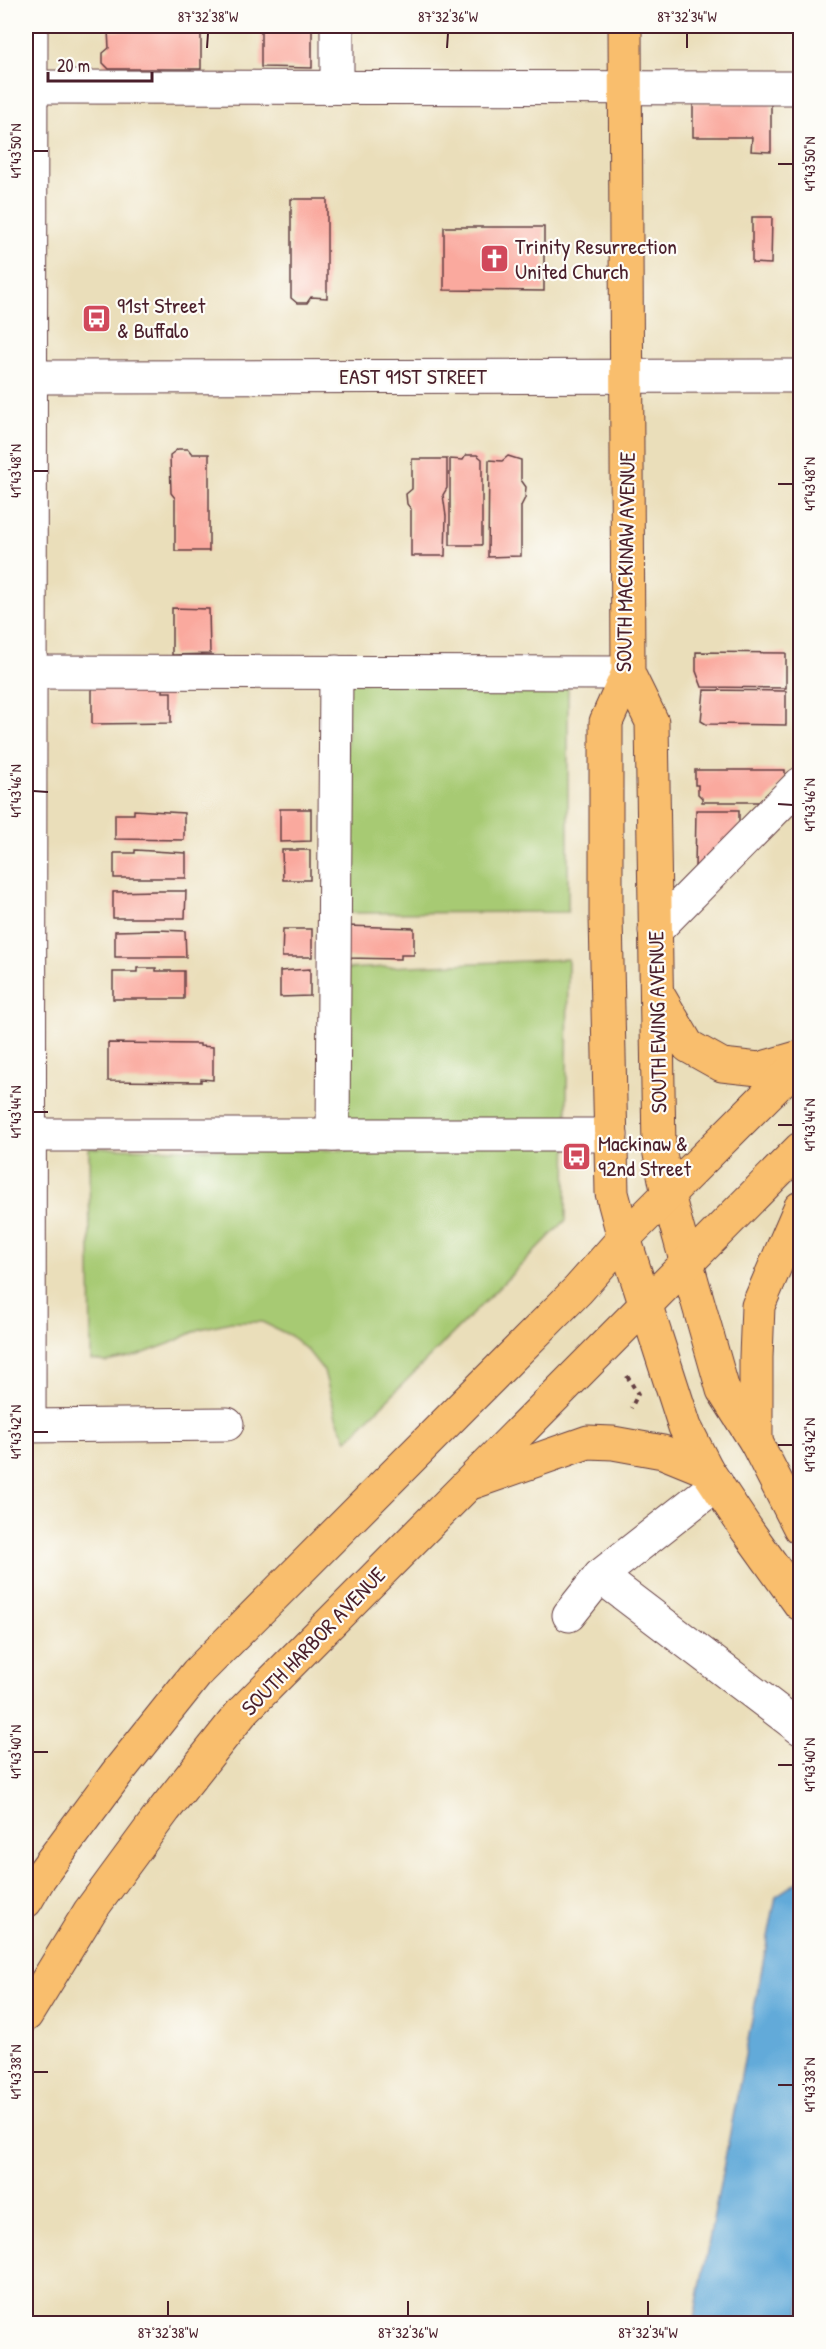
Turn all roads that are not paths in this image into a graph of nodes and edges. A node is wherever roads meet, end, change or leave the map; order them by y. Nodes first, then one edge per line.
1 (31, 26) edge
2 (337, 26) edge
3 (625, 26) edge
4 (28, 87) edge
5 (337, 87) junction
6 (625, 87) junction
7 (801, 88) edge
8 (627, 376) junction
9 (801, 376) edge
10 (27, 377) edge
11 (27, 672) edge
12 (336, 672) junction
13 (628, 673) junction
14 (801, 784) edge
15 (655, 931) junction
16 (656, 991) junction
17 (28, 1018) edge
18 (801, 1057) edge
19 (801, 1062) edge
20 (28, 1135) edge
21 (333, 1135) junction
22 (611, 1135) junction
23 (801, 1149) edge
24 (668, 1195) junction
25 (801, 1208) edge
26 (624, 1238) junction
27 (687, 1264) junction
28 (646, 1305) junction
29 (227, 1424) dead end
30 (27, 1426) edge
31 (756, 1442) junction
32 (712, 1477) junction
33 (466, 1485) junction
34 (801, 1528) edge
35 (600, 1576) junction
36 (801, 1604) edge
37 (569, 1615) dead end
38 (801, 1728) edge
39 (26, 1901) edge
40 (26, 2015) edge

1 - 4 street
2 - 5 street
3 - 6 main road, SOUTH MACKINAW AVENUE
4 - 5 street
4 - 10 street
5 - 6 street
6 - 7 street
6 - 8 main road, SOUTH MACKINAW AVENUE
8 - 9 street, EAST 91ST STREET
8 - 10 street, EAST 91ST STREET
8 - 13 main road, SOUTH MACKINAW AVENUE
10 - 11 street
11 - 12 street
11 - 17 street
12 - 13 street
12 - 21 street
13 - 15 main road, SOUTH EWING AVENUE
13 - 22 main road, SOUTH MACKINAW AVENUE
14 - 15 street
15 - 16 main road, SOUTH EWING AVENUE
16 - 18 main road
16 - 24 main road, SOUTH EWING AVENUE
17 - 20 street
19 - 24 main road
20 - 21 street
20 - 30 street
21 - 22 street
22 - 26 main road, SOUTH MACKINAW AVENUE
23 - 27 main road, SOUTH HARBOR AVENUE
24 - 26 main road
24 - 27 main road, SOUTH EWING AVENUE
25 - 31 main road
26 - 28 main road
26 - 39 main road
27 - 28 main road, SOUTH HARBOR AVENUE
27 - 31 main road, SOUTH EWING AVENUE
28 - 32 main road
28 - 33 main road, SOUTH HARBOR AVENUE
29 - 30 street
31 - 34 main road, SOUTH EWING AVENUE
32 - 33 main road
32 - 35 street
32 - 36 main road
33 - 40 main road, SOUTH HARBOR AVENUE
35 - 37 street
35 - 38 street

